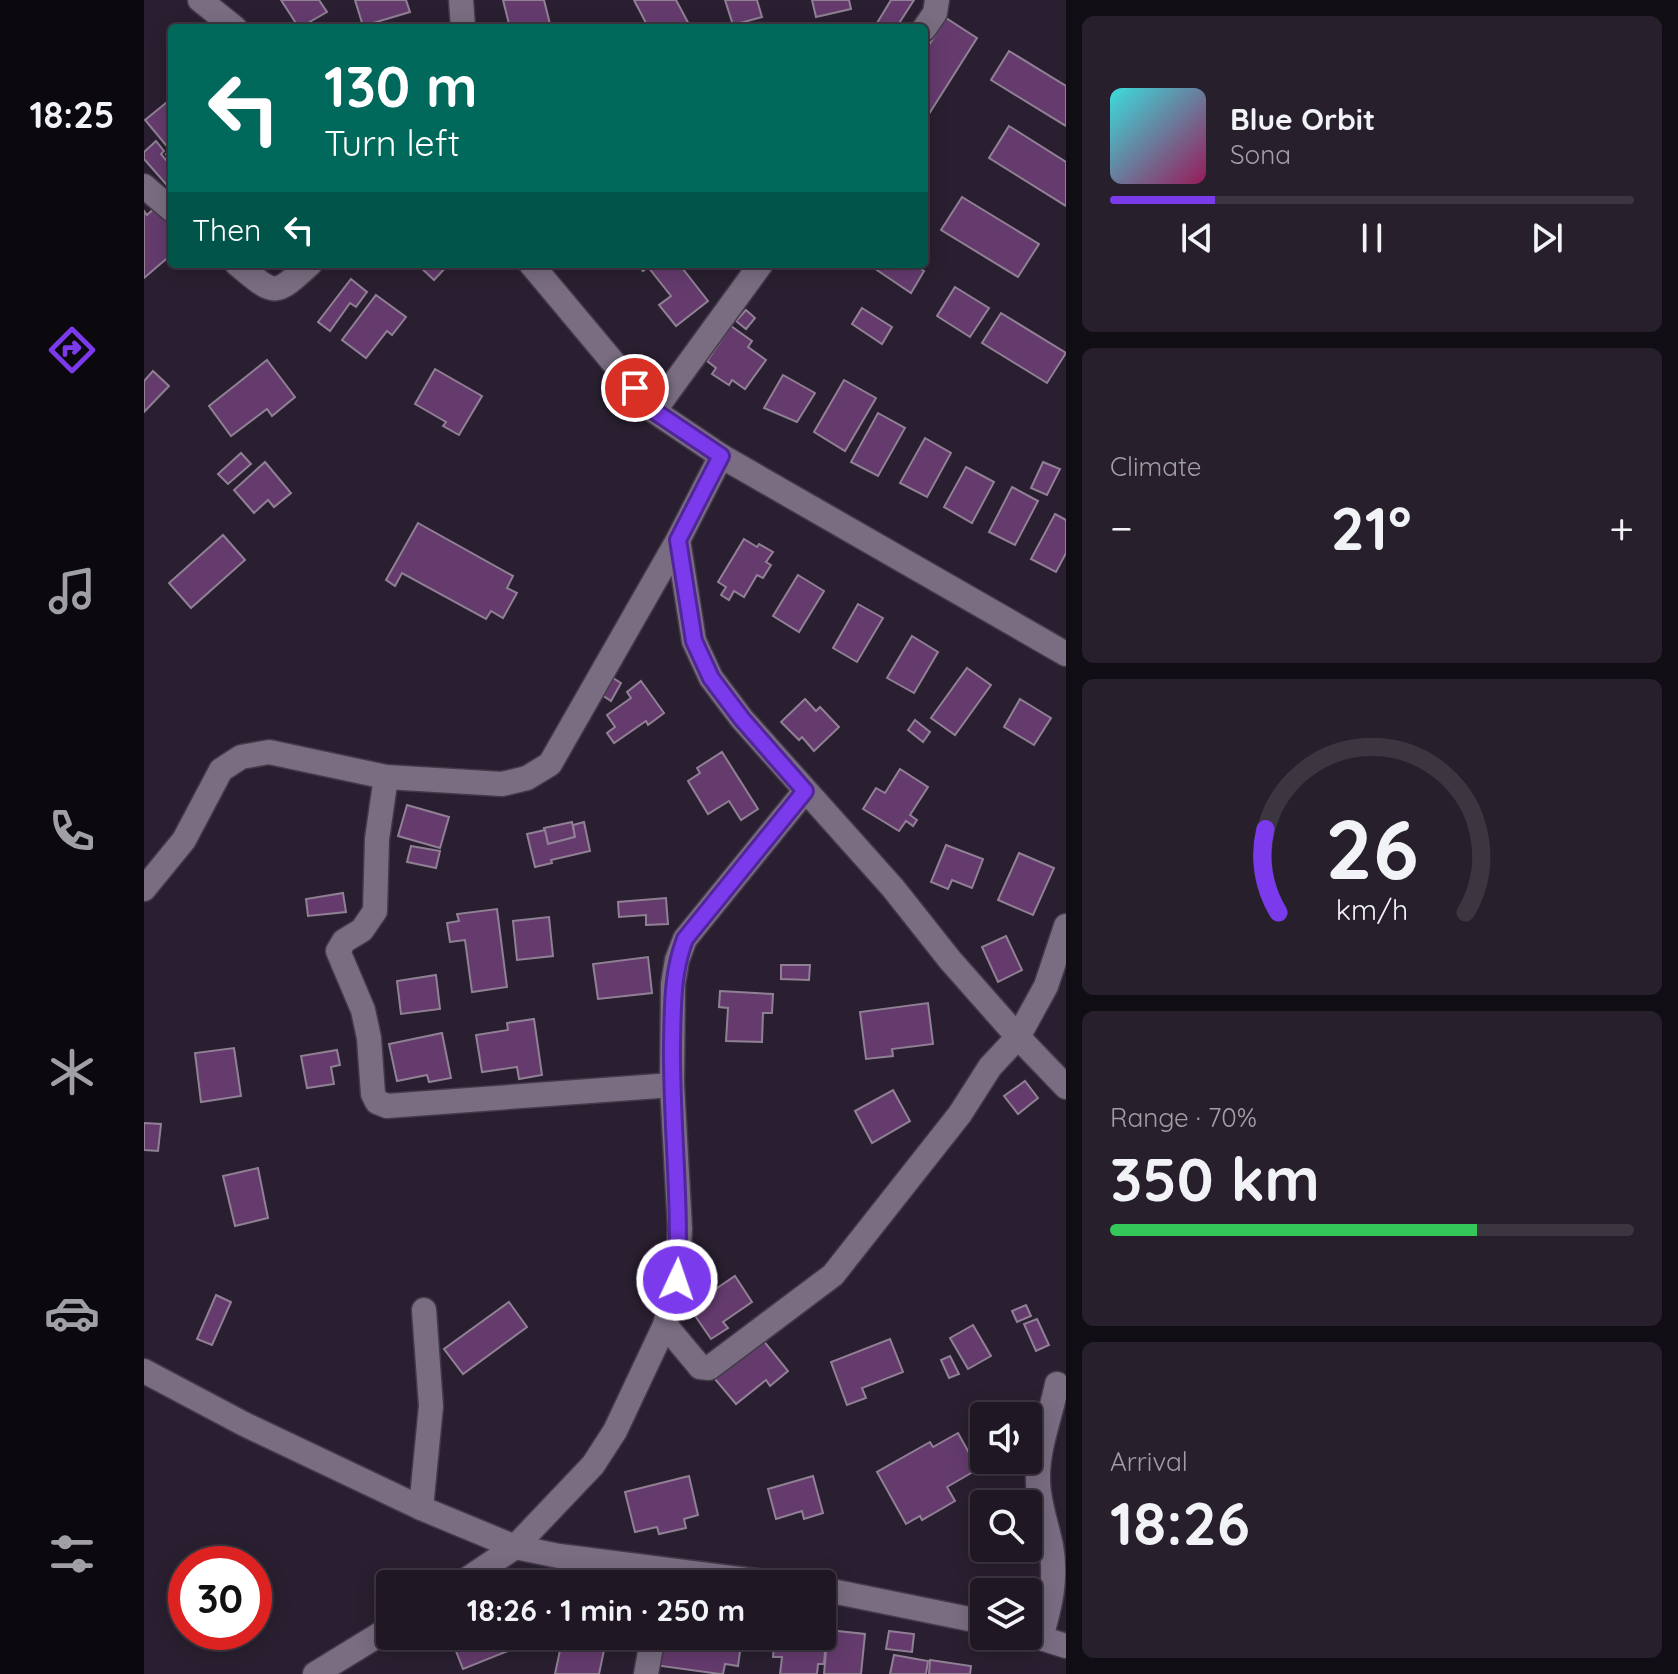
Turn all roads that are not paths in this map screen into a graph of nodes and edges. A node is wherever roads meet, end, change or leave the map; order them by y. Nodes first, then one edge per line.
1 (200, 0) edge
2 (461, 0) edge
3 (937, 0) edge
4 (230, 24) edge
5 (463, 24) edge
6 (927, 24) edge
7 (144, 186) edge
8 (168, 207) edge
9 (242, 268) edge
10 (306, 268) edge
11 (534, 268) edge
12 (758, 268) edge
13 (654, 411) junction
14 (721, 456) junction
15 (678, 540) junction
16 (1066, 654) edge
17 (386, 777) junction
18 (805, 791) junction
19 (144, 889) edge
20 (1066, 926) edge
21 (1018, 1037) junction
22 (672, 1085) junction
23 (1066, 1087) edge
24 (424, 1310) dead end
25 (665, 1325) junction
26 (144, 1371) edge
27 (1057, 1384) dead end
28 (421, 1508) junction
29 (515, 1547) junction
30 (481, 1570) edge
31 (630, 1570) edge
32 (836, 1592) edge
33 (1042, 1618) edge
34 (970, 1619) edge
35 (376, 1637) edge
36 (1042, 1638) edge
37 (1066, 1646) edge
38 (650, 1650) edge
39 (315, 1674) edge
40 (646, 1674) edge

1 - 4 street
2 - 5 street
3 - 6 street
7 - 8 street
9 - 10 street
11 - 13 street
12 - 13 street
13 - 14 street
14 - 15 street
14 - 16 street
15 - 17 street
15 - 18 street
17 - 19 street
17 - 22 street
18 - 21 street
18 - 22 street
20 - 21 street
21 - 23 street
21 - 25 street
22 - 25 street
24 - 28 street
25 - 29 street
26 - 28 street
27 - 33 street
28 - 29 street
29 - 30 street
29 - 31 street
32 - 34 street
35 - 39 street
36 - 37 street
38 - 40 street

